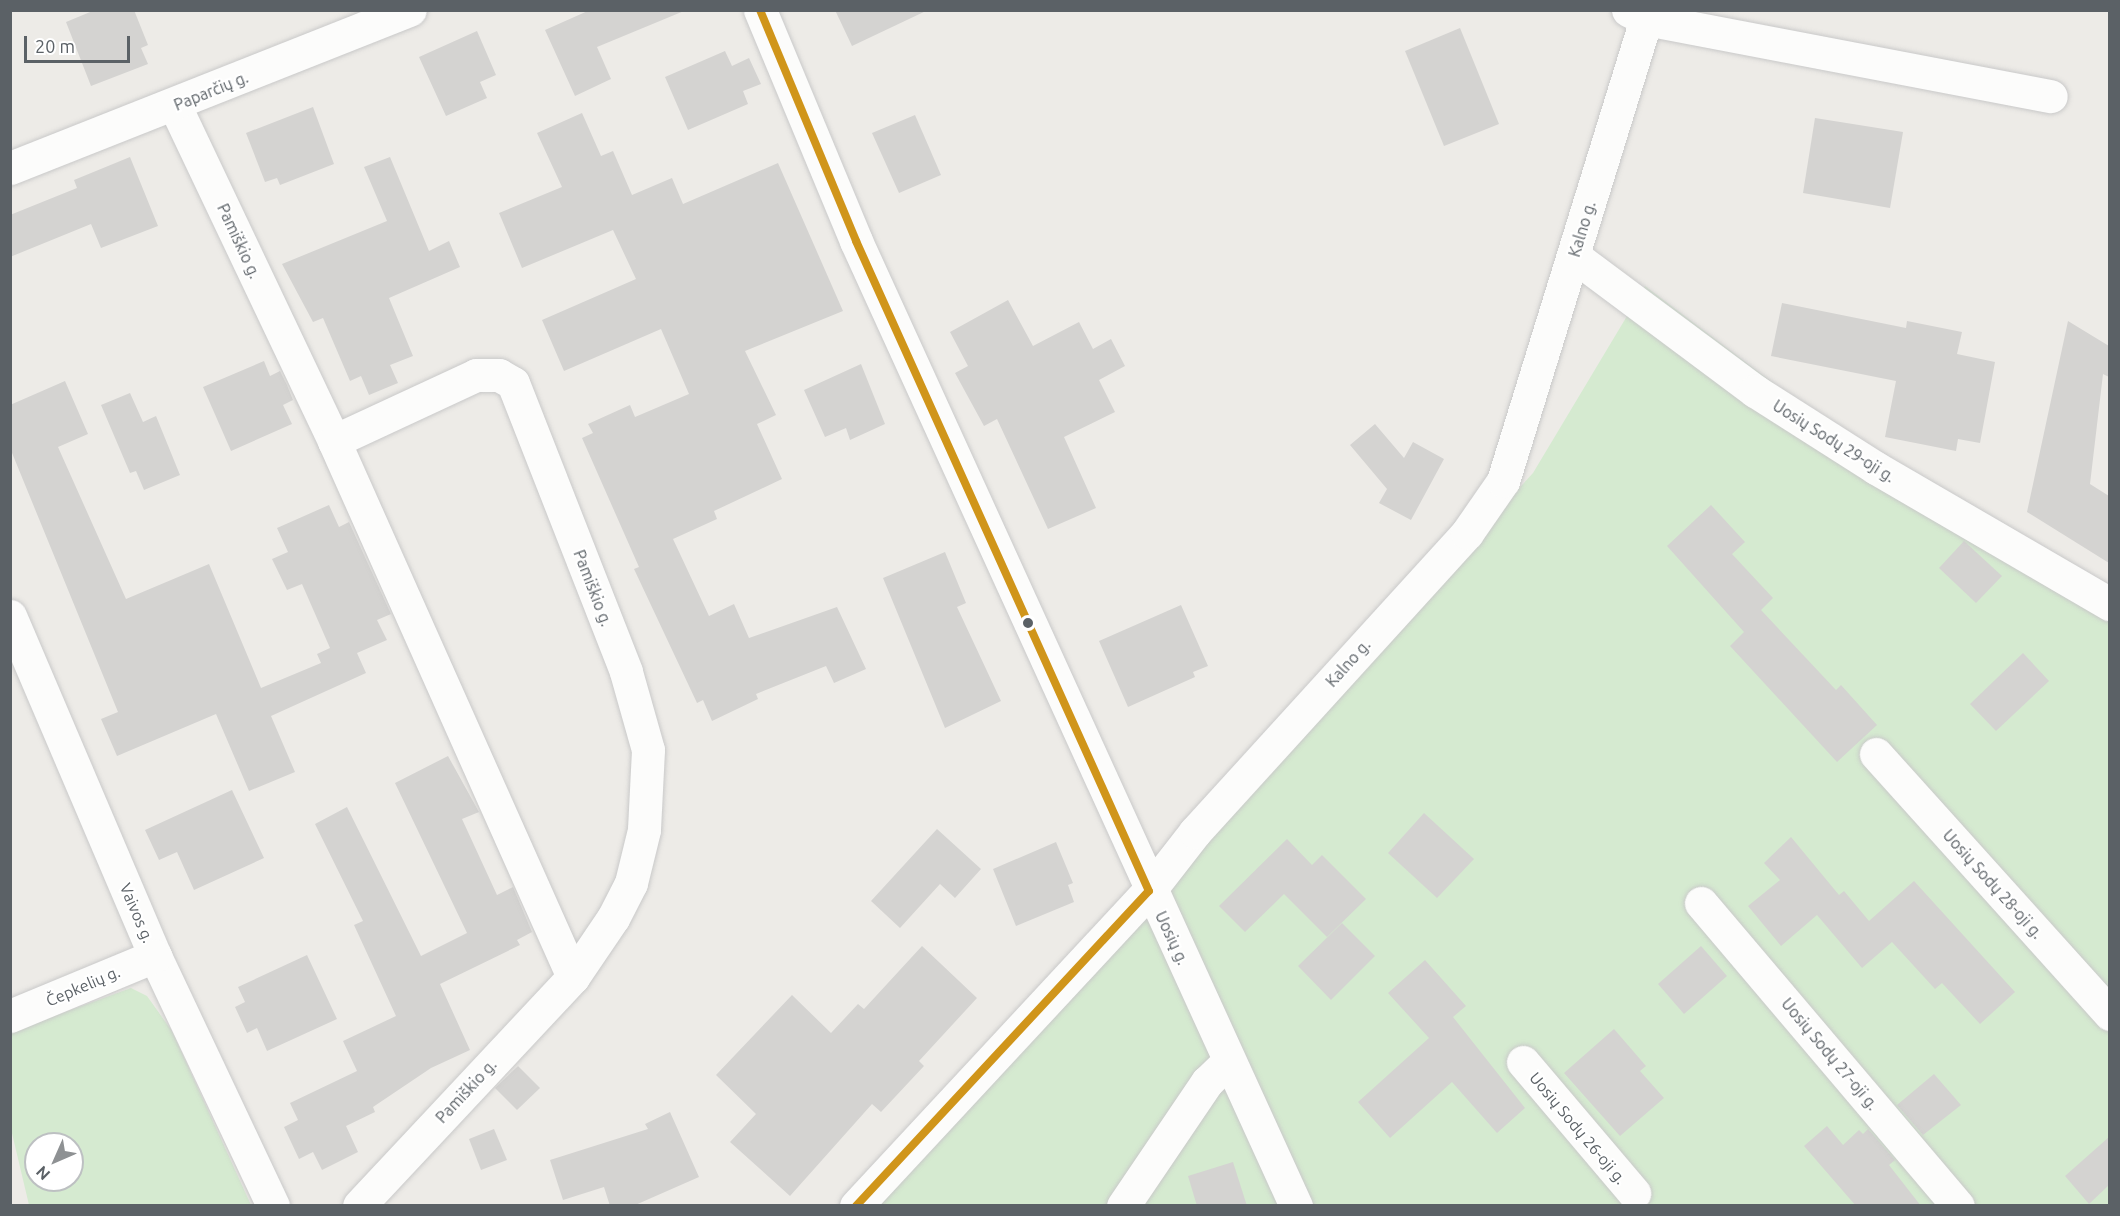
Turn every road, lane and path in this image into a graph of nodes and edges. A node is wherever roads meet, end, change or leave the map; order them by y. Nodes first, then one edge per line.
1 (410, 10) edge
2 (760, 10) edge
3 (1641, 13) edge
4 (2051, 96) dead end
5 (175, 106) junction
6 (10, 168) edge
7 (1574, 256) junction
8 (333, 441) junction
9 (2109, 604) edge
10 (10, 616) edge
11 (1876, 754) dead end
12 (1149, 891) junction
13 (1701, 903) dead end
14 (155, 956) junction
15 (573, 977) junction
16 (2109, 1014) edge
17 (10, 1016) edge
18 (1228, 1062) junction
19 (1523, 1062) dead end
20 (1634, 1193) dead end
21 (273, 1206) edge
22 (359, 1206) edge
23 (856, 1206) edge
24 (1123, 1206) edge
25 (1296, 1206) edge
26 (1958, 1206) edge

1 - 5 street, Paparčių g.
2 - 12 street, Uosių g.
3 - 4 street
3 - 7 street, Kalno g.
5 - 6 street, Paparčių g.
5 - 8 street, Pamiškio g.
7 - 9 street, Uosių Sodų 29-oji g.
7 - 12 street, Kalno g.
8 - 15 street, Pamiškio g.
8 - 15 street, Pamiškio g.
10 - 14 street, Vaivos g.
11 - 16 street, Uosių Sodų 28-oji g.
12 - 18 street, Uosių g.
12 - 23 street, Kalno g.
13 - 26 street, Uosių Sodų 27-oji g.
14 - 17 street, Čepkelių g.
14 - 21 street, Vaivos g.
15 - 22 street, Pamiškio g.
18 - 24 street
18 - 25 street, Uosių g.
19 - 20 street, Uosių Sodų 26-oji g.

